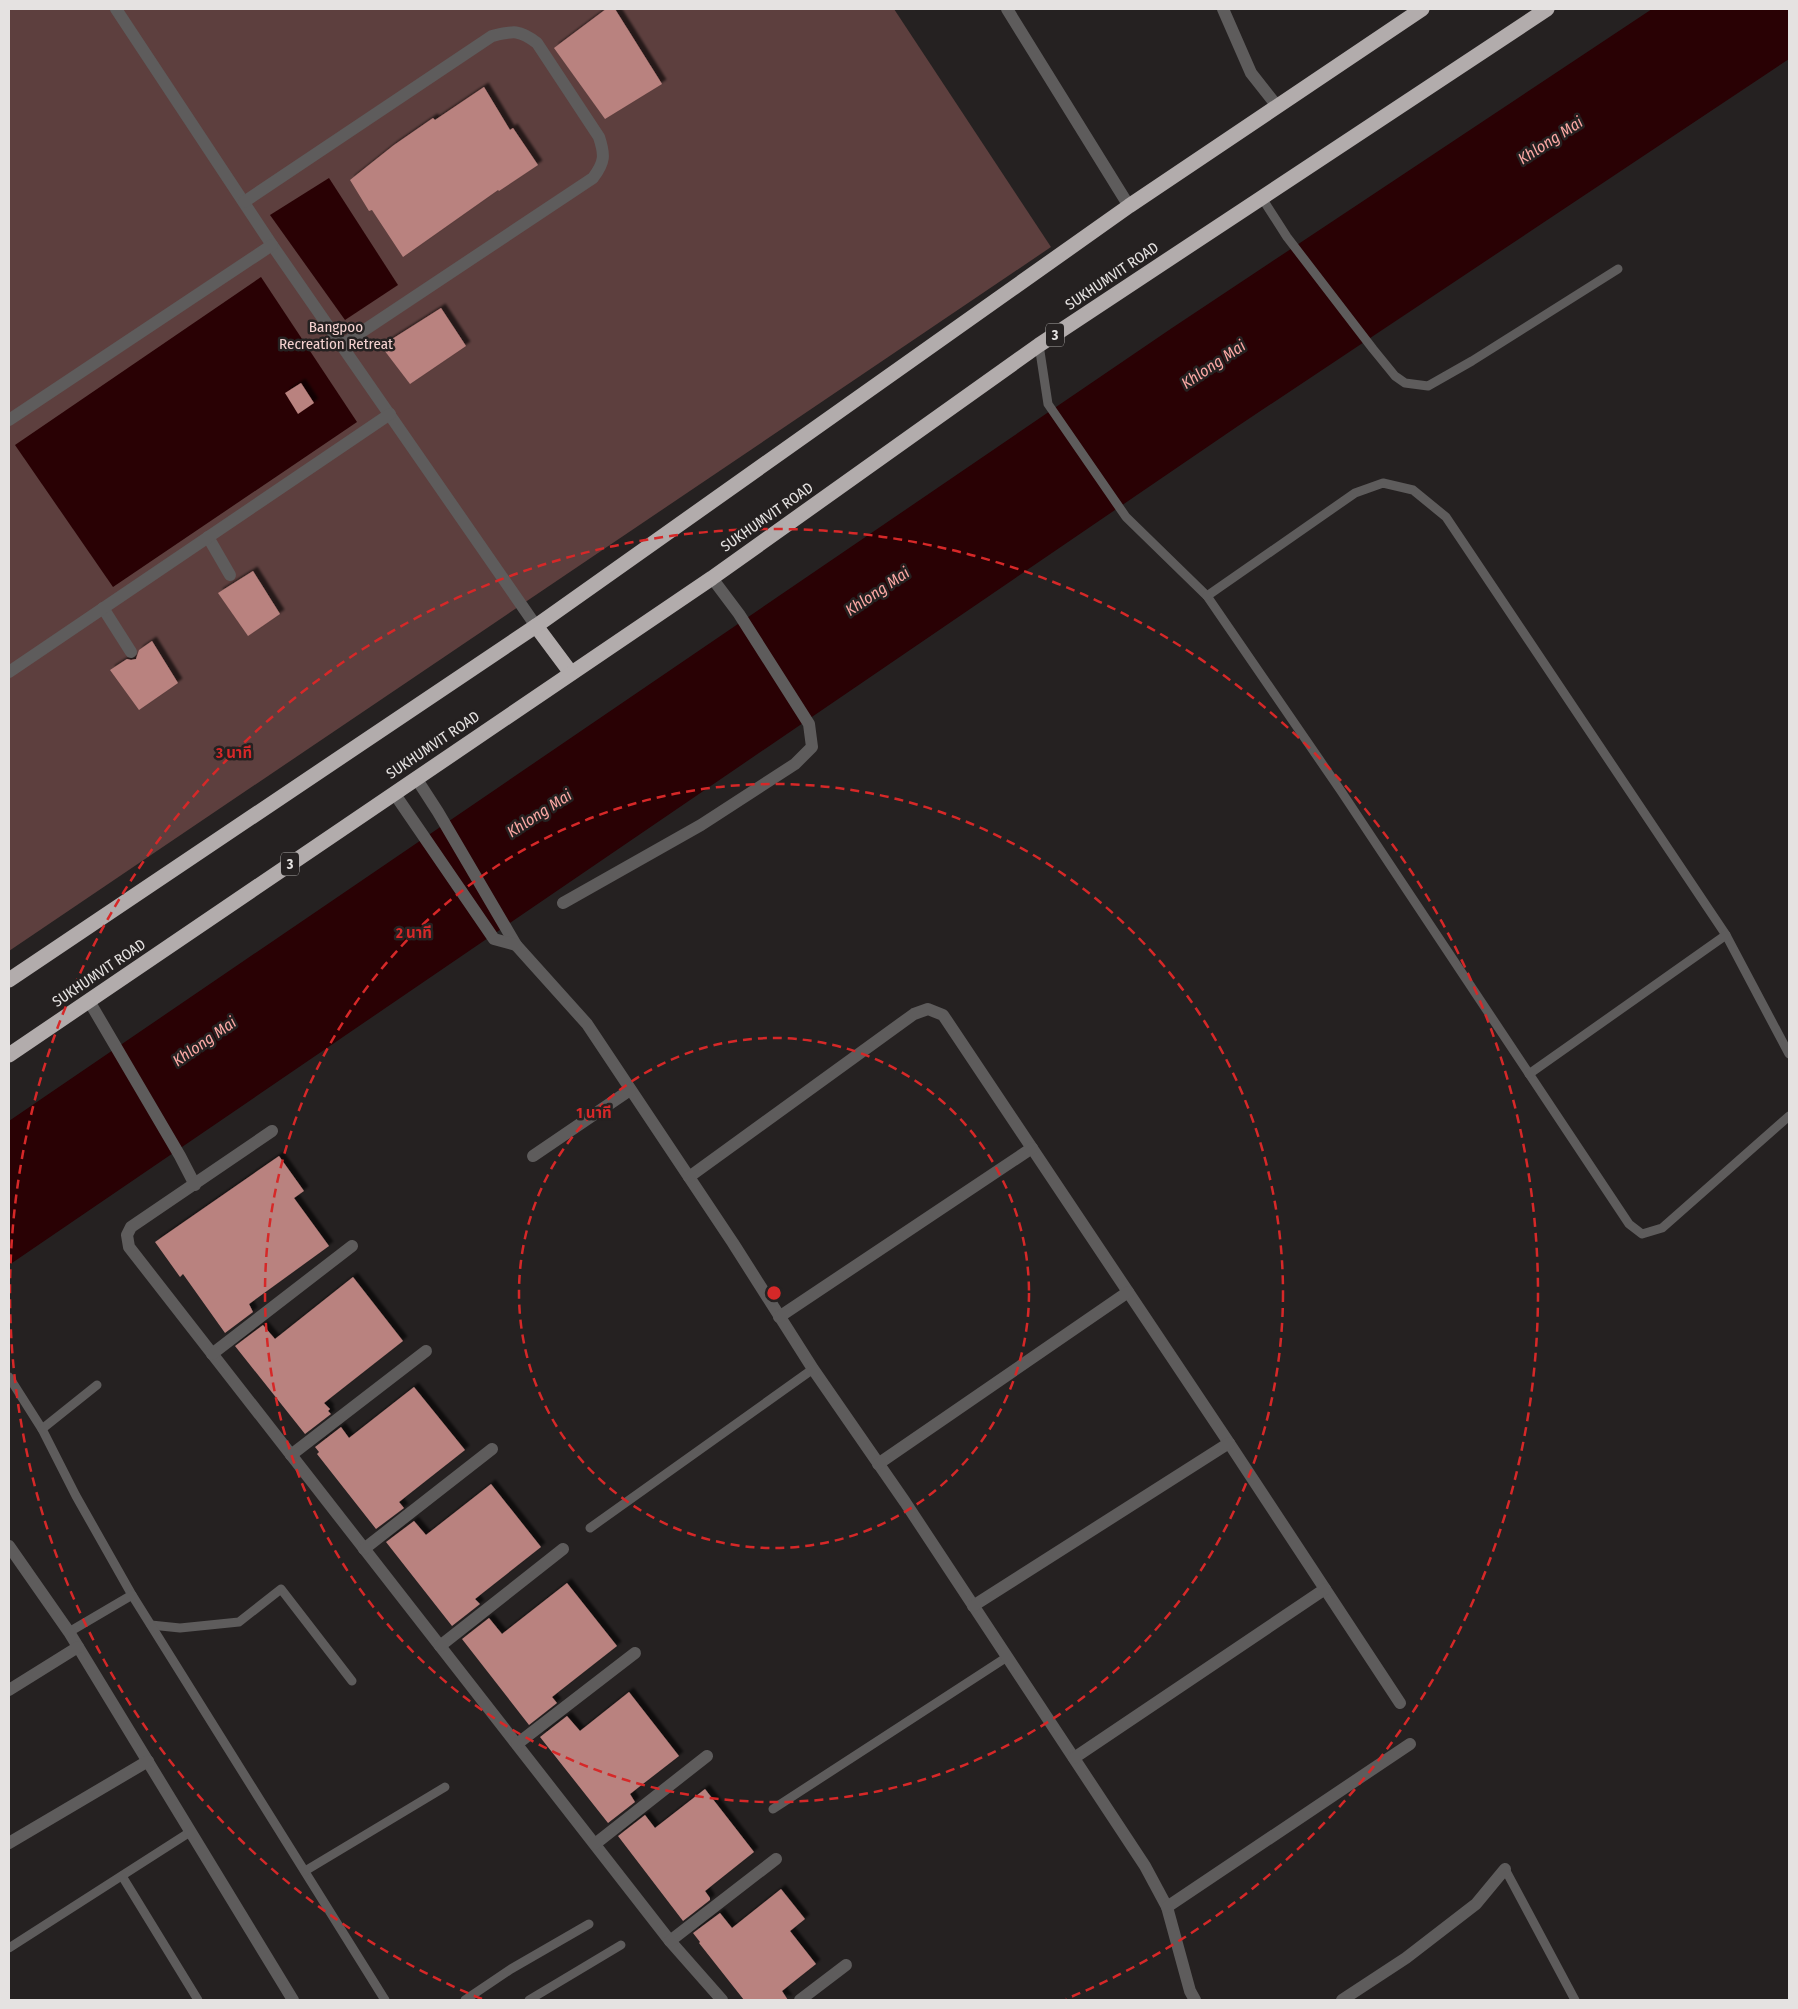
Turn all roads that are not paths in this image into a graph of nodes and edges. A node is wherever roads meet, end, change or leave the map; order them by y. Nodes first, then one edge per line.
1 (116, 9) edge
2 (1007, 9) edge
3 (1223, 9) edge
4 (1422, 9) edge
5 (1547, 9) edge
6 (1277, 106) junction
7 (1262, 198) junction
8 (244, 202) junction
9 (1129, 206) junction
10 (272, 245) junction
11 (1618, 269) dead end
12 (342, 345) junction
13 (1039, 346) junction
14 (390, 414) junction
15 (9, 420) edge
16 (208, 537) junction
17 (230, 575) dead end
18 (712, 578) junction
19 (1207, 596) junction
20 (104, 608) junction
21 (536, 626) junction
22 (131, 652) dead end
23 (9, 672) edge
24 (571, 673) junction
25 (416, 778) junction
26 (394, 793) junction
27 (563, 902) dead end
28 (1726, 935) junction
29 (516, 944) junction
30 (9, 980) edge
31 (89, 1001) junction
32 (1789, 1054) edge
33 (9, 1056) edge
34 (1529, 1074) junction
35 (630, 1090) junction
36 (1789, 1116) edge
37 (272, 1131) dead end
38 (1032, 1148) junction
39 (533, 1156) dead end
40 (689, 1177) junction
41 (195, 1185) junction
42 (352, 1246) dead end
43 (1128, 1292) junction
44 (780, 1317) junction
45 (426, 1351) dead end
46 (212, 1354) junction
47 (813, 1369) junction
48 (9, 1377) edge
49 (97, 1385) dead end
50 (42, 1429) junction
51 (1229, 1443) junction
52 (492, 1449) dead end
53 (290, 1455) junction
54 (878, 1464) junction
55 (590, 1528) dead end
56 (9, 1546) edge
57 (364, 1548) junction
58 (563, 1549) dead end
59 (1325, 1589) junction
60 (132, 1595) junction
61 (973, 1606) junction
62 (151, 1625) junction
63 (69, 1632) junction
64 (440, 1646) junction
65 (78, 1647) junction
66 (635, 1653) dead end
67 (1007, 1657) junction
68 (352, 1681) dead end
69 (9, 1690) edge
70 (1400, 1702) dead end
71 (517, 1744) junction
72 (1410, 1744) dead end
73 (707, 1756) dead end
74 (1074, 1758) junction
75 (148, 1761) junction
76 (445, 1787) dead end
77 (773, 1809) dead end
78 (190, 1832) junction
79 (9, 1843) edge
80 (595, 1844) junction
81 (776, 1859) dead end
82 (1505, 1869) joint
83 (305, 1871) junction
84 (122, 1876) junction
85 (1167, 1906) junction
86 (589, 1924) dead end
87 (670, 1941) junction
88 (621, 1944) dead end
89 (9, 1948) edge
90 (846, 1965) dead end
91 (198, 2000) edge
92 (293, 2000) edge
93 (385, 2000) edge
94 (465, 2000) edge
95 (529, 2000) edge
96 (722, 2000) edge
97 (800, 2000) edge
98 (1195, 2000) edge
99 (1342, 2000) edge
100 (1575, 2000) edge

1 - 8 street
2 - 9 street
3 - 6 street
4 - 6 highway
5 - 7 highway, SUKHUMVIT ROAD / 3
6 - 9 highway
7 - 11 lane
7 - 13 highway, SUKHUMVIT ROAD / 3
8 - 10 street
8 - 12 street
9 - 21 highway
10 - 12 street
10 - 15 street
12 - 14 street
13 - 18 highway, SUKHUMVIT ROAD / 3
13 - 19 lane
14 - 16 street
14 - 21 street
16 - 17 street
16 - 20 street
18 - 24 highway, SUKHUMVIT ROAD / 3
18 - 27 street
19 - 28 lane
19 - 34 lane
20 - 22 street
20 - 23 street
21 - 24 highway
21 - 30 highway
24 - 25 highway, SUKHUMVIT ROAD / 3
25 - 26 highway, SUKHUMVIT ROAD / 3
25 - 29 street
26 - 29 street
26 - 31 highway, SUKHUMVIT ROAD / 3
28 - 32 lane
28 - 34 lane
29 - 35 street
31 - 33 highway, SUKHUMVIT ROAD / 3
31 - 41 street
34 - 36 lane
35 - 39 street
35 - 40 street
37 - 41 street
38 - 40 street
38 - 43 street
38 - 44 street
40 - 44 street
41 - 46 street
42 - 46 street
43 - 51 street
43 - 54 street
44 - 47 street
45 - 53 street
46 - 53 street
47 - 54 street
47 - 55 lane
48 - 50 lane
49 - 50 lane
50 - 60 lane
51 - 59 street
51 - 61 street
52 - 57 street
53 - 57 street
54 - 61 street
56 - 63 street
57 - 64 street
58 - 64 street
59 - 70 street
59 - 74 street
60 - 62 lane
60 - 63 lane
61 - 67 street
62 - 68 lane
62 - 83 lane
63 - 65 street
64 - 71 street
65 - 69 street
65 - 75 street
66 - 71 street
67 - 74 street
67 - 77 lane
71 - 80 street
72 - 85 street
73 - 80 street
74 - 85 street
75 - 78 street
75 - 79 street
76 - 83 lane
78 - 84 lane
78 - 92 street
80 - 87 street
81 - 87 street
82 - 99 street
82 - 100 lane
83 - 93 lane
84 - 89 lane
84 - 91 lane
85 - 98 street
86 - 94 lane
87 - 96 street
88 - 95 lane
90 - 97 street

